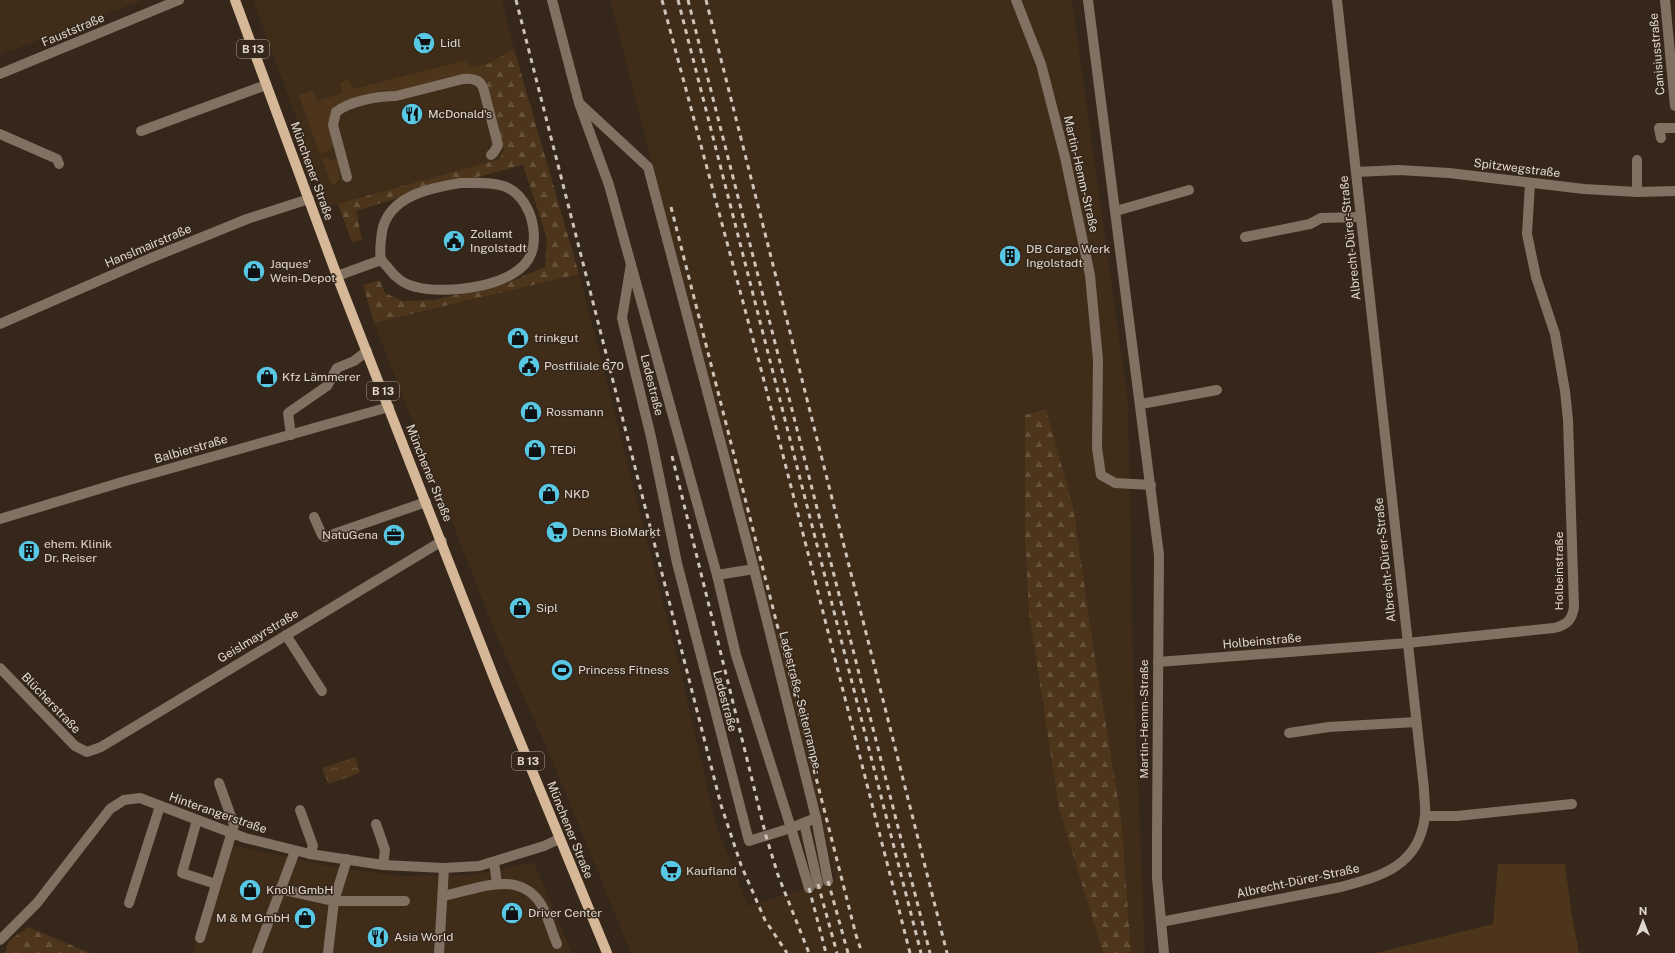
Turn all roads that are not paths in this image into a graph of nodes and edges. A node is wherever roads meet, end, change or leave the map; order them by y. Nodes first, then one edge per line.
1 (179, 0) edge
2 (235, 0) edge
3 (552, 0) edge
4 (1016, 0) edge
5 (1088, 0) edge
6 (1337, 0) edge
7 (1665, 0) edge
8 (0, 74) edge
9 (266, 85) junction
10 (579, 103) junction
11 (1675, 106) edge
12 (1675, 128) edge
13 (141, 131) dead end
14 (0, 134) edge
15 (1660, 138) dead end
16 (491, 155) dead end
17 (1637, 160) dead end
18 (59, 164) dead end
19 (1356, 172) junction
20 (347, 177) dead end
21 (1530, 183) junction
22 (1188, 190) dead end
23 (1675, 191) edge
24 (1637, 192) junction
25 (309, 200) junction
26 (1116, 211) junction
27 (1361, 217) junction
28 (1245, 237) dead end
29 (382, 260) junction
30 (631, 264) junction
31 (337, 276) junction
32 (0, 324) edge
33 (367, 351) junction
34 (1217, 390) dead end
35 (1141, 404) junction
36 (389, 407) junction
37 (291, 435) junction
38 (1151, 485) junction
39 (426, 502) junction
40 (314, 517) dead end
41 (0, 519) edge
42 (442, 542) junction
43 (754, 569) junction
44 (717, 575) junction
45 (286, 634) junction
46 (1407, 643) junction
47 (1158, 662) junction
48 (0, 668) edge
49 (322, 691) dead end
50 (1416, 722) junction
51 (1289, 733) dead end
52 (87, 752) joint
53 (219, 784) dead end
54 (1572, 804) dead end
55 (160, 806) junction
56 (300, 810) dead end
57 (1425, 816) junction
58 (816, 818) junction
59 (197, 820) junction
60 (804, 823) junction
61 (376, 824) dead end
62 (791, 828) junction
63 (232, 833) junction
64 (559, 839) junction
65 (295, 851) junction
66 (310, 854) junction
67 (347, 859) junction
68 (494, 862) junction
69 (383, 865) junction
70 (444, 868) junction
71 (216, 884) junction
72 (497, 884) junction
73 (819, 884) junction
74 (280, 889) junction
75 (444, 896) junction
76 (334, 901) junction
77 (405, 901) dead end
78 (129, 904) dead end
79 (1161, 922) junction
80 (200, 938) dead end
81 (0, 940) edge
82 (557, 944) dead end
83 (257, 953) edge
84 (328, 953) edge
85 (439, 953) edge
86 (607, 953) edge
87 (1164, 953) edge

1 - 8 street, Fauststraße
2 - 9 main road, Münchener Straße / B 13
3 - 10 street, Ladestraße
4 - 38 street, Martin-Hemm-Straße
5 - 26 street, Martin-Hemm-Straße
6 - 19 street, Albrecht-Dürer-Straße
7 - 11 street, Canisiusstraße
9 - 13 street
9 - 25 main road, Münchener Straße / B 13
10 - 30 street, Ladestraße
10 - 43 street
12 - 15 street
14 - 18 street
16 - 20 street
17 - 24 street
19 - 21 street, Spitzwegstraße
19 - 27 street, Albrecht-Dürer-Straße
21 - 24 street, Spitzwegstraße
21 - 46 street, Holbeinstraße
22 - 26 street
23 - 24 street, Spitzwegstraße
25 - 31 main road, Münchener Straße / B 13
25 - 32 street, Hanslmairstraße
26 - 35 street, Martin-Hemm-Straße
27 - 28 street
27 - 46 street, Albrecht-Dürer-Straße
29 - 29 street
29 - 31 street
30 - 44 street, Ladestraße
30 - 62 street, Ladestraße
31 - 33 main road, Münchener Straße / B 13
33 - 36 main road, Münchener Straße / B 13
33 - 37 street
34 - 35 street
35 - 38 street, Martin-Hemm-Straße
36 - 37 street, Balbierstraße
36 - 39 main road, Münchener Straße / B 13
37 - 41 street, Balbierstraße
38 - 47 street, Martin-Hemm-Straße
39 - 40 street
39 - 42 main road, Münchener Straße / B 13
42 - 45 street, Geislmayrstraße
42 - 64 main road, Münchener Straße / B 13
43 - 44 street
43 - 58 street, Ladestraße - Seitenrampe -
44 - 62 street, Ladestraße
45 - 49 street
45 - 52 street, Geislmayrstraße
46 - 47 street, Holbeinstraße
46 - 50 street, Albrecht-Dürer-Straße
47 - 79 street, Martin-Hemm-Straße
48 - 52 street, Blücherstraße
50 - 51 street
50 - 57 street, Albrecht-Dürer-Straße
53 - 63 street
54 - 57 street
55 - 59 street, Hinterangerstraße
55 - 78 street
55 - 81 street, Hinterangerstraße
56 - 66 street
57 - 79 street, Albrecht-Dürer-Straße
58 - 60 street
58 - 73 street, Ladestraße - Seitenrampe -
59 - 63 street, Hinterangerstraße
59 - 71 street
60 - 62 street
60 - 73 street
61 - 69 street
62 - 73 street
63 - 65 street, Hinterangerstraße
63 - 71 street
64 - 68 street, Hinterangerstraße
64 - 86 main road, Münchener Straße / B 13
65 - 66 street, Hinterangerstraße
65 - 74 street
66 - 67 street, Hinterangerstraße
67 - 69 street, Hinterangerstraße
67 - 76 street
68 - 70 street, Hinterangerstraße
68 - 72 street
69 - 70 street, Hinterangerstraße
70 - 75 street
71 - 80 street
72 - 75 street
72 - 82 street
74 - 76 street
74 - 83 street
75 - 85 street
76 - 77 street
76 - 84 street
79 - 87 street, Martin-Hemm-Straße

